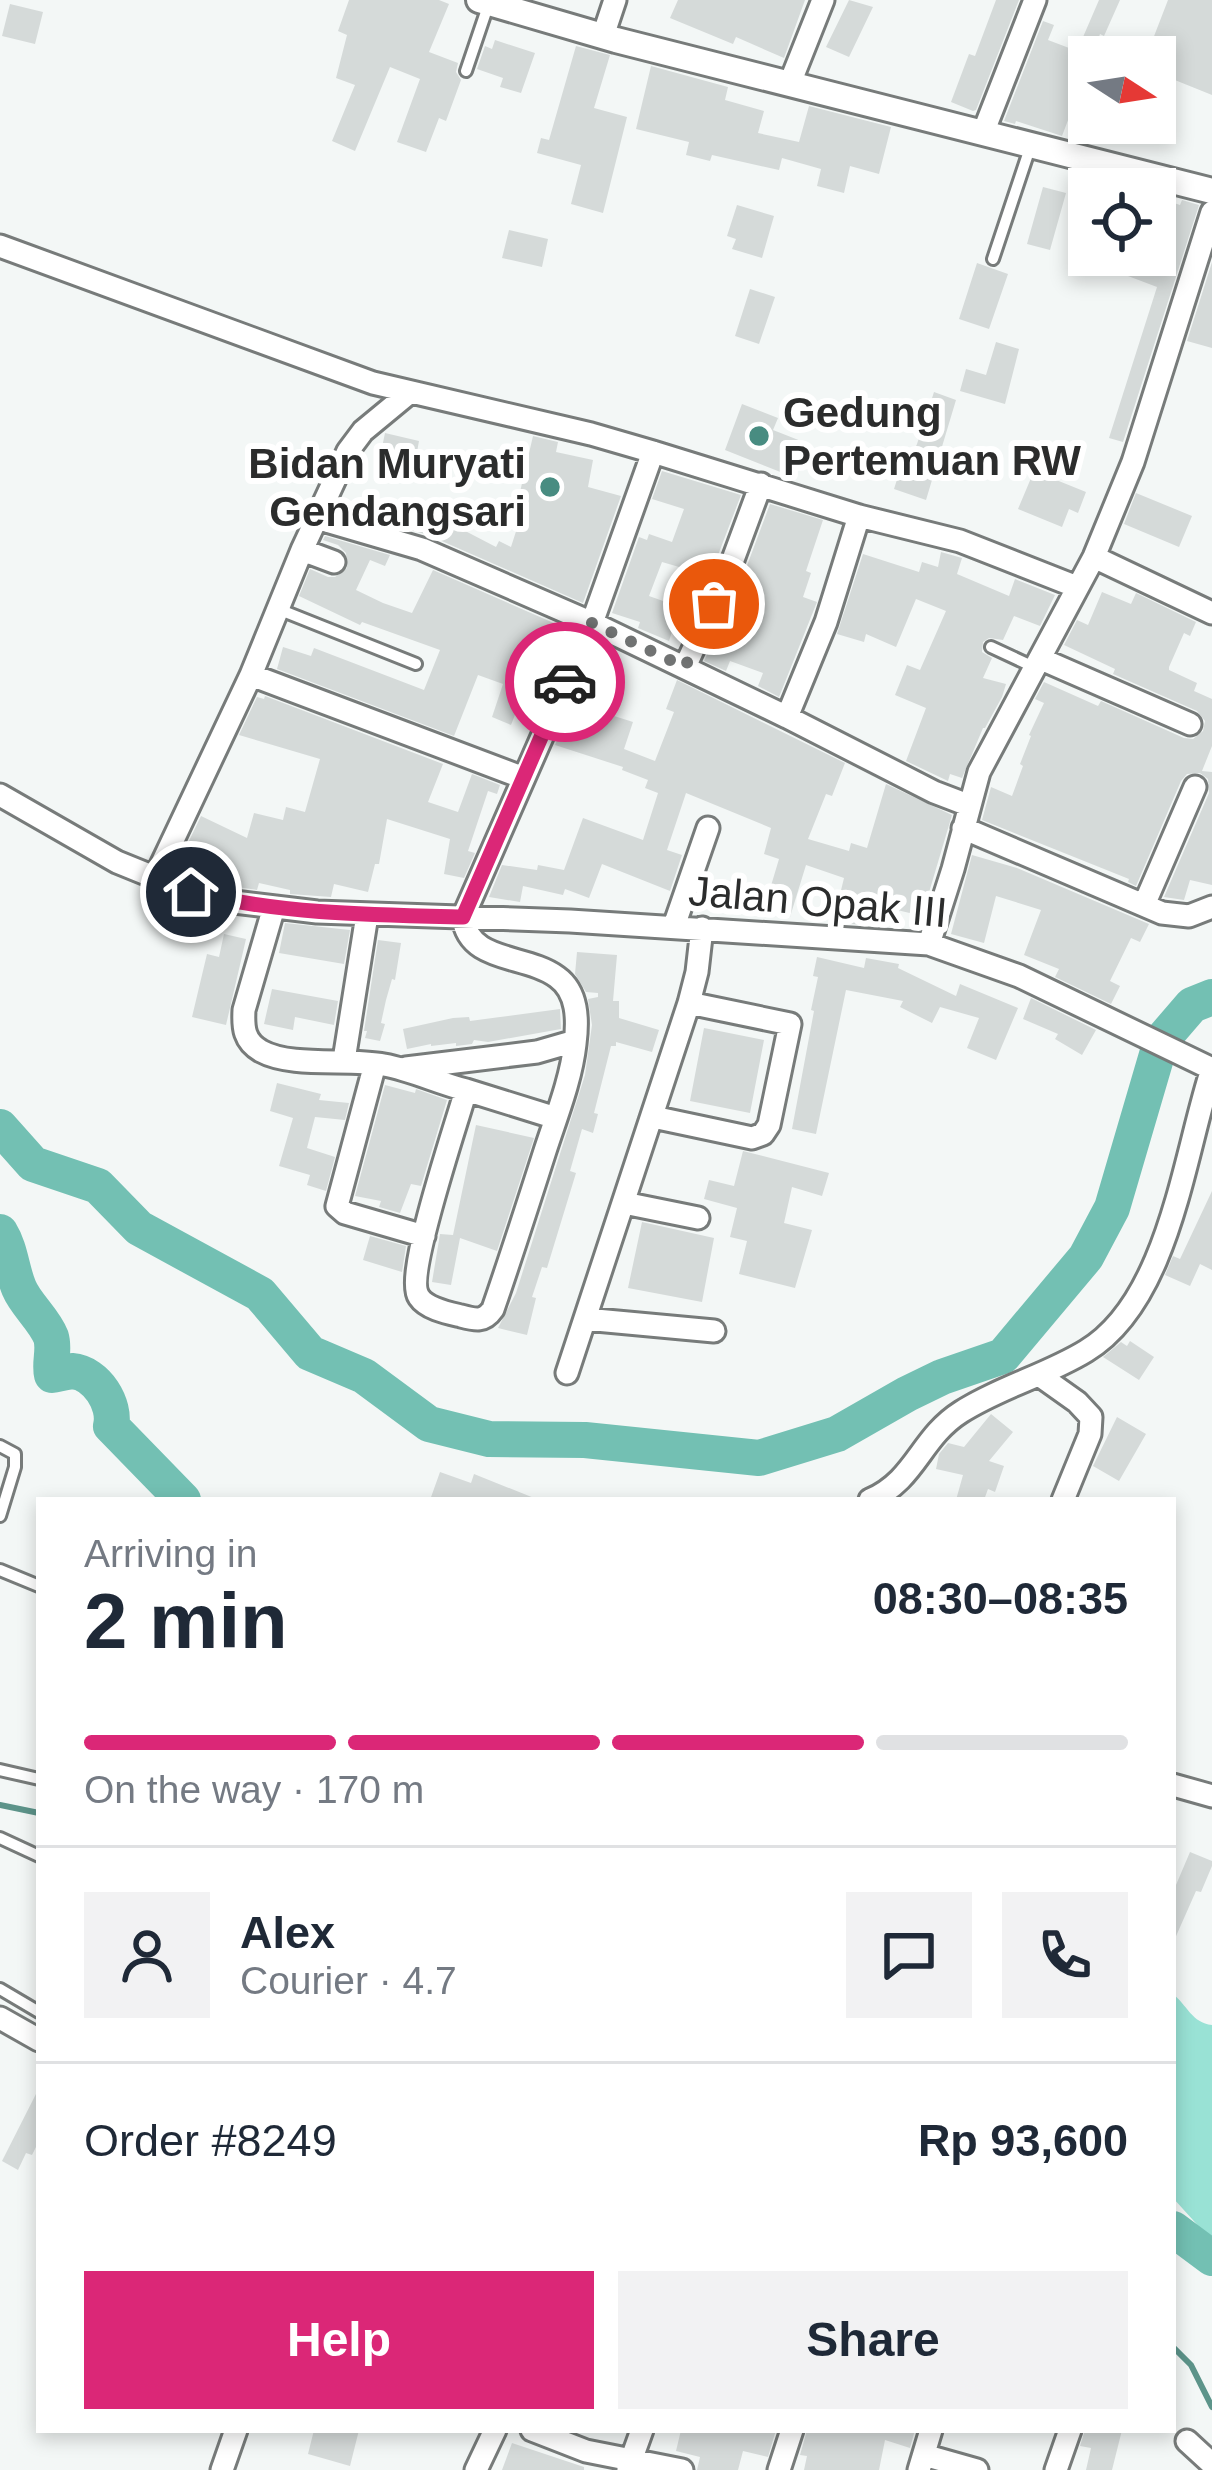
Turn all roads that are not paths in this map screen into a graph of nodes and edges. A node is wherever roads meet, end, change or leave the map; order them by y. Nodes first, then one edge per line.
1 (615, 0) edge
2 (823, 0) edge
3 (1035, 0) edge
4 (484, 1) edge
5 (603, 36) junction
6 (466, 71) dead end
7 (790, 83) junction
8 (983, 133) junction
9 (1031, 146) junction
10 (1212, 190) edge
11 (1212, 212) edge
12 (0, 246) edge
13 (993, 259) dead end
14 (409, 393) junction
15 (653, 452) junction
16 (761, 484) junction
17 (859, 516) junction
18 (316, 518) junction
19 (302, 550) junction
20 (1094, 557) junction
21 (334, 562) dead end
22 (1077, 587) junction
23 (278, 609) junction
24 (1212, 613) edge
25 (592, 623) junction
26 (991, 647) dead end
27 (1038, 663) junction
28 (416, 664) dead end
29 (685, 667) junction
30 (251, 675) junction
31 (787, 717) junction
32 (1190, 724) dead end
33 (524, 778) junction
34 (1195, 787) dead end
35 (0, 795) edge
36 (965, 817) junction
37 (708, 828) dead end
38 (154, 878) junction
39 (1144, 905) junction
40 (274, 907) junction
41 (1212, 907) edge
42 (368, 915) junction
43 (463, 917) junction
44 (674, 926) junction
45 (702, 928) junction
46 (928, 944) junction
47 (689, 1003) junction
48 (575, 1041) junction
49 (344, 1060) junction
50 (375, 1064) junction
51 (1206, 1066) edge
52 (399, 1069) junction
53 (466, 1090) junction
54 (652, 1117) junction
55 (556, 1118) junction
56 (1205, 1119) edge
57 (624, 1203) junction
58 (698, 1218) dead end
59 (424, 1236) junction
60 (585, 1318) junction
61 (714, 1330) dead end
62 (568, 1373) dead end
63 (1039, 1375) junction
64 (0, 1446) edge
65 (875, 1497) edge
66 (1064, 1497) edge
67 (0, 1516) edge
68 (0, 1570) edge
69 (36, 1585) edge
70 (0, 1770) edge
71 (36, 1778) edge
72 (1176, 1786) edge
73 (1212, 1796) edge
74 (0, 1838) edge
75 (36, 1855) edge
76 (0, 1990) edge
77 (36, 2010) edge
78 (0, 2018) edge
79 (36, 2038) edge
80 (235, 2433) edge
81 (494, 2433) edge
82 (540, 2433) edge
83 (641, 2433) edge
84 (791, 2433) edge
85 (930, 2433) edge
86 (1069, 2433) edge
87 (1187, 2441) dead end
88 (921, 2462) edge
89 (1212, 2464) edge
90 (629, 2465) edge
91 (222, 2470) edge
92 (476, 2470) edge
93 (682, 2470) edge
94 (778, 2470) edge
95 (977, 2470) edge
96 (1056, 2470) edge

1 - 5 street
2 - 7 street
3 - 8 street
4 - 5 street
4 - 6 lane
5 - 7 street
7 - 8 street
8 - 9 street
9 - 10 street
9 - 13 lane
11 - 20 street
12 - 14 street
14 - 15 street
14 - 18 street
15 - 16 street
15 - 25 street
16 - 17 street
16 - 29 street
17 - 22 street
17 - 31 street
18 - 19 street
18 - 25 street
19 - 21 street
19 - 23 street
20 - 22 street
20 - 24 street
22 - 27 street
23 - 28 lane
23 - 30 street
25 - 29 street
25 - 33 street
26 - 27 lane
27 - 32 street
27 - 36 street
29 - 31 street
30 - 33 street
30 - 38 street
31 - 36 street
33 - 43 street
34 - 39 street
35 - 38 street, Jalan Opak III
36 - 39 street
36 - 46 street
37 - 44 street
38 - 40 street, Jalan Opak III
39 - 41 street
40 - 42 street, Jalan Opak III
40 - 49 street
42 - 43 street, Jalan Opak III
42 - 49 street
43 - 44 street, Jalan Opak III
43 - 48 street
44 - 45 street, Jalan Opak III
45 - 46 street, Jalan Opak III
45 - 47 street
46 - 51 street, Jalan Opak III
47 - 54 street
47 - 54 street
48 - 52 street
48 - 55 street
49 - 50 street
50 - 52 street
50 - 59 street
51 - 56 street
52 - 53 street
53 - 55 street
53 - 59 street
54 - 57 street
55 - 59 street
56 - 63 street
57 - 58 street
57 - 60 street
60 - 61 street
60 - 62 street
63 - 65 street
63 - 66 street
64 - 67 lane
68 - 69 lane
70 - 71 lane
72 - 73 street
74 - 75 lane
76 - 77 lane
78 - 79 street
80 - 91 street
81 - 92 street
82 - 90 street
83 - 90 street
84 - 94 street
85 - 88 street
86 - 96 street
87 - 89 street
88 - 95 street
90 - 93 street

